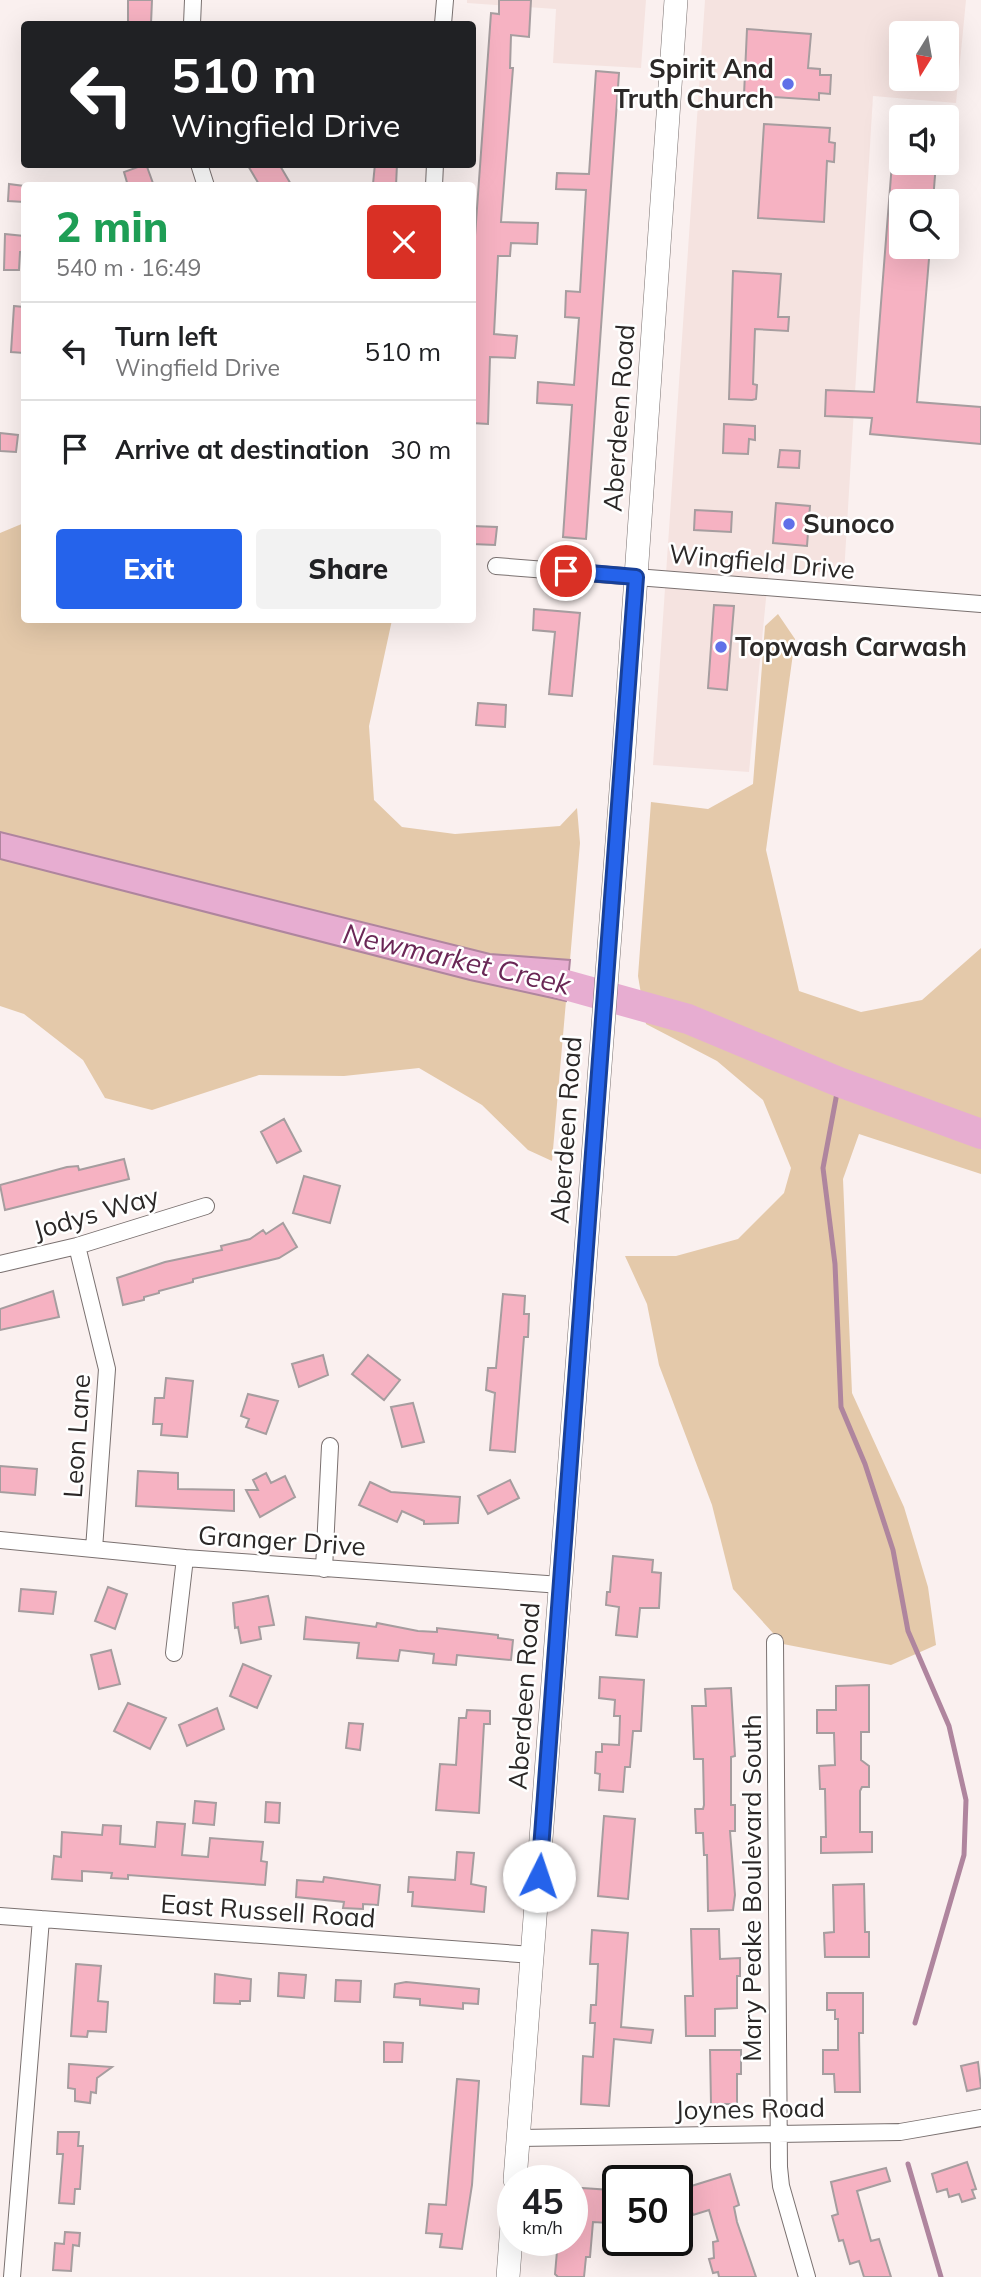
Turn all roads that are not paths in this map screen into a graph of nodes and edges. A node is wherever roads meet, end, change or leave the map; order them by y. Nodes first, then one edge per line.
1 (193, 0) edge
2 (444, 0) edge
3 (676, 0) edge
4 (192, 21) edge
5 (443, 21) edge
6 (496, 566) dead end
7 (636, 577) junction
8 (981, 604) edge
9 (206, 1206) dead end
10 (77, 1246) junction
11 (0, 1265) edge
12 (330, 1446) dead end
13 (0, 1540) edge
14 (94, 1549) junction
15 (185, 1558) junction
16 (324, 1569) junction
17 (561, 1585) junction
18 (775, 1642) dead end
19 (174, 1653) dead end
20 (0, 1916) edge
21 (41, 1919) junction
22 (533, 1955) junction
23 (981, 2118) edge
24 (778, 2133) junction
25 (519, 2138) junction
26 (516, 2165) edge
27 (510, 2256) edge
28 (12, 2277) edge
29 (508, 2277) edge
30 (807, 2277) edge

1 - 4 street
2 - 5 street
3 - 7 main road, Aberdeen Road
6 - 7 street, Wingfield Drive
7 - 8 street, Wingfield Drive
7 - 17 main road, Aberdeen Road
9 - 10 street, Jodys Way
10 - 11 street, Jodys Way
10 - 14 street, Leon Lane
12 - 16 street
13 - 14 street, Granger Drive
14 - 15 street, Granger Drive
15 - 16 street, Granger Drive
15 - 19 street
16 - 17 street, Granger Drive
17 - 22 main road, Aberdeen Road
18 - 24 street, Mary Peake Boulevard South
20 - 21 street, East Russell Road
21 - 22 street, East Russell Road
21 - 28 street
22 - 25 main road, Aberdeen Road
23 - 24 street, Joynes Road
24 - 25 street, Joynes Road
24 - 30 street, Mary Peake Boulevard South
25 - 26 main road, Aberdeen Road
27 - 29 main road

